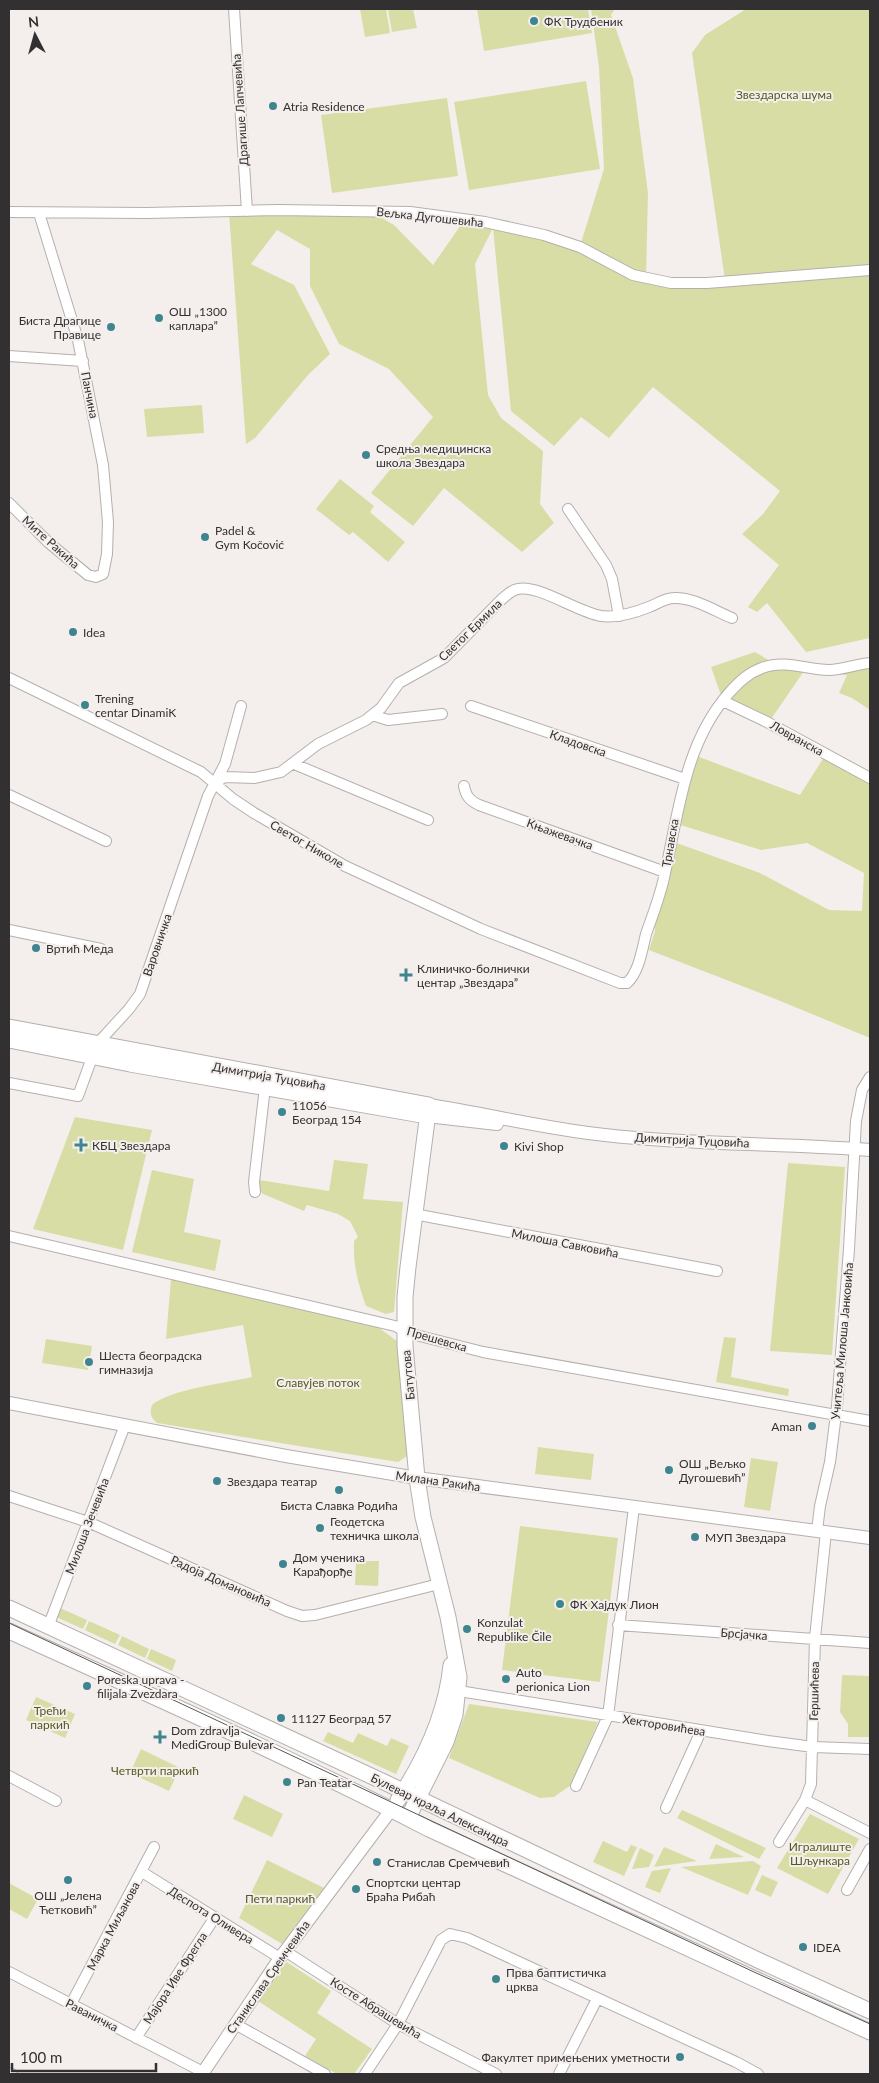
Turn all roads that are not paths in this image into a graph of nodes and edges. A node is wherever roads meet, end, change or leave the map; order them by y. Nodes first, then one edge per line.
1 (234, 9) edge
2 (247, 210) junction
3 (9, 212) edge
4 (38, 214) junction
5 (870, 270) edge
6 (9, 356) edge
7 (83, 361) junction
8 (9, 503) edge
9 (568, 509) dead end
10 (96, 577) joint
11 (619, 616) junction
12 (732, 618) dead end
13 (870, 663) edge
14 (9, 678) edge
15 (723, 701) junction
16 (241, 706) dead end
17 (470, 706) dead end
18 (442, 714) dead end
19 (372, 715) junction
20 (294, 764) junction
21 (870, 778) edge
22 (685, 779) junction
23 (216, 782) junction
24 (464, 786) dead end
25 (9, 795) edge
26 (428, 820) dead end
27 (106, 841) dead end
28 (665, 872) junction
29 (9, 930) edge
30 (101, 949) dead end
31 (620, 983) joint
32 (9, 1027) edge
33 (9, 1040) edge
34 (94, 1050) junction
35 (870, 1077) edge
36 (9, 1083) edge
37 (264, 1087) junction
38 (428, 1110) junction
39 (855, 1149) junction
40 (870, 1150) edge
41 (255, 1192) dead end
42 (414, 1214) junction
43 (9, 1236) edge
44 (717, 1271) dead end
45 (404, 1330) junction
46 (9, 1403) edge
47 (836, 1414) junction
48 (870, 1421) edge
49 (125, 1425) junction
50 (417, 1478) junction
51 (9, 1496) edge
52 (634, 1507) junction
53 (88, 1522) junction
54 (822, 1532) junction
55 (870, 1538) edge
56 (439, 1584) junction
57 (9, 1608) edge
58 (618, 1625) junction
59 (48, 1627) junction
60 (9, 1631) edge
61 (815, 1638) junction
62 (452, 1643) junction
63 (870, 1643) edge
64 (459, 1691) junction
65 (608, 1716) junction
66 (702, 1731) junction
67 (813, 1747) junction
68 (870, 1750) edge
69 (9, 1776) edge
70 (576, 1786) dead end
71 (403, 1792) junction
72 (417, 1799) junction
73 (805, 1800) junction
74 (56, 1801) dead end
75 (666, 1808) dead end
76 (391, 1810) junction
77 (408, 1818) junction
78 (870, 1833) edge
79 (779, 1842) dead end
80 (154, 1847) dead end
81 (870, 1849) edge
82 (142, 1872) junction
83 (847, 1890) dead end
84 (215, 1917) junction
85 (283, 1954) junction
86 (9, 1972) edge
87 (597, 1999) junction
88 (71, 2004) junction
89 (870, 2011) edge
90 (236, 2024) junction
91 (398, 2024) junction
92 (870, 2032) edge
93 (136, 2038) junction
94 (202, 2073) edge
95 (325, 2074) edge
96 (365, 2074) edge
97 (496, 2074) edge
98 (559, 2074) edge
99 (758, 2074) edge

1 - 2 street, Драгише Лапчевића
2 - 4 street, Вељка Дугошевића
2 - 5 street, Вељка Дугошевића
3 - 4 street, Вељка Дугошевића
4 - 7 street, Панчина
6 - 7 street
7 - 10 street, Панчина
8 - 10 street, Мите Ракића
9 - 11 street
11 - 12 street, Светог Ермила
11 - 19 street, Светог Ермила
13 - 15 street, Трнавска
14 - 23 street, Светог Николе
15 - 21 street, Ловранска
15 - 22 street, Трнавска
16 - 23 street, Варовничка
17 - 22 street, Кладовска
18 - 19 street
19 - 20 street, Светог Ермила
20 - 23 street, Светог Ермила
20 - 26 street
22 - 28 street, Трнавска
23 - 31 street, Светог Николе
23 - 34 street, Варовничка
24 - 28 street, Књажевачка
25 - 27 street
28 - 31 street, Трнавска
29 - 30 street
32 - 34 main road, Димитрија Туцовића
33 - 34 main road, Димитрија Туцовића
34 - 36 street, Варовничка
34 - 37 main road, Димитрија Туцовића
34 - 38 main road, Димитрија Туцовића
35 - 39 street, Учитеља Милоша Јанковића
37 - 38 main road, Димитрија Туцовића
37 - 41 street
38 - 39 street, Димитрија Туцовића
38 - 42 main road, Батутова
39 - 40 street, Димитрија Туцовића
39 - 47 street, Учитеља Милоша Јанковића
42 - 44 street, Милоша Савковића
42 - 45 main road, Батутова
43 - 45 street, Прешевска
45 - 47 street, Прешевска
45 - 50 main road, Батутова
46 - 49 street, Милана Ракића
47 - 48 street, Прешевска
47 - 54 street, Учитеља Милоша Јанковића
49 - 50 street, Милана Ракића
49 - 53 street, Милоша Зечевића
50 - 52 street, Милана Ракића
50 - 56 main road, Батутова
51 - 53 street, Радоја Домановића
52 - 54 street, Милана Ракића
52 - 58 street
53 - 56 street, Радоја Домановића
53 - 59 street, Милоша Зечевића
54 - 55 street, Милана Ракића
54 - 61 street, Гершићева
56 - 62 main road, Батутова
57 - 59 main road, Булевар краља Александра
58 - 61 street, Брсјачка
58 - 65 street
59 - 71 main road, Булевар краља Александра
60 - 76 main road, Булевар краља Александра
61 - 63 street, Брсјачка
61 - 67 street, Гершићева
62 - 64 main road, Батутова
62 - 71 main road, Батутова
64 - 65 street, Хекторовићева
64 - 72 main road, Батутова
65 - 66 street, Хекторовићева
65 - 70 street
66 - 67 street, Хекторовићева
66 - 75 street
67 - 68 street, Хекторовићева
67 - 73 street, Гершићева
69 - 74 street
71 - 72 main road, Булевар краља Александра
71 - 76 main road, Батутова
72 - 77 main road, Батутова
72 - 89 main road, Булевар краља Александра
73 - 78 street
73 - 79 street, Гершићева
76 - 77 main road, Булевар краља Александра
76 - 85 street, Станислава Сремчевића
77 - 92 main road, Булевар краља Александра
80 - 82 street, Марка Миљанова
81 - 83 street
82 - 84 street, Деспота Оливера
82 - 88 street, Марка Миљанова
84 - 85 street, Деспота Оливера
84 - 93 street, Мајора Иве Фрегла
85 - 90 street, Станислава Сремчевића
85 - 91 street, Косте Абрашевића
86 - 88 street, Раваничка
87 - 91 street
87 - 98 street
87 - 99 street
88 - 93 street, Раваничка
90 - 94 street, Станислава Сремчевића
90 - 95 street
91 - 96 street
91 - 97 street, Косте Абрашевића
93 - 94 street, Раваничка

